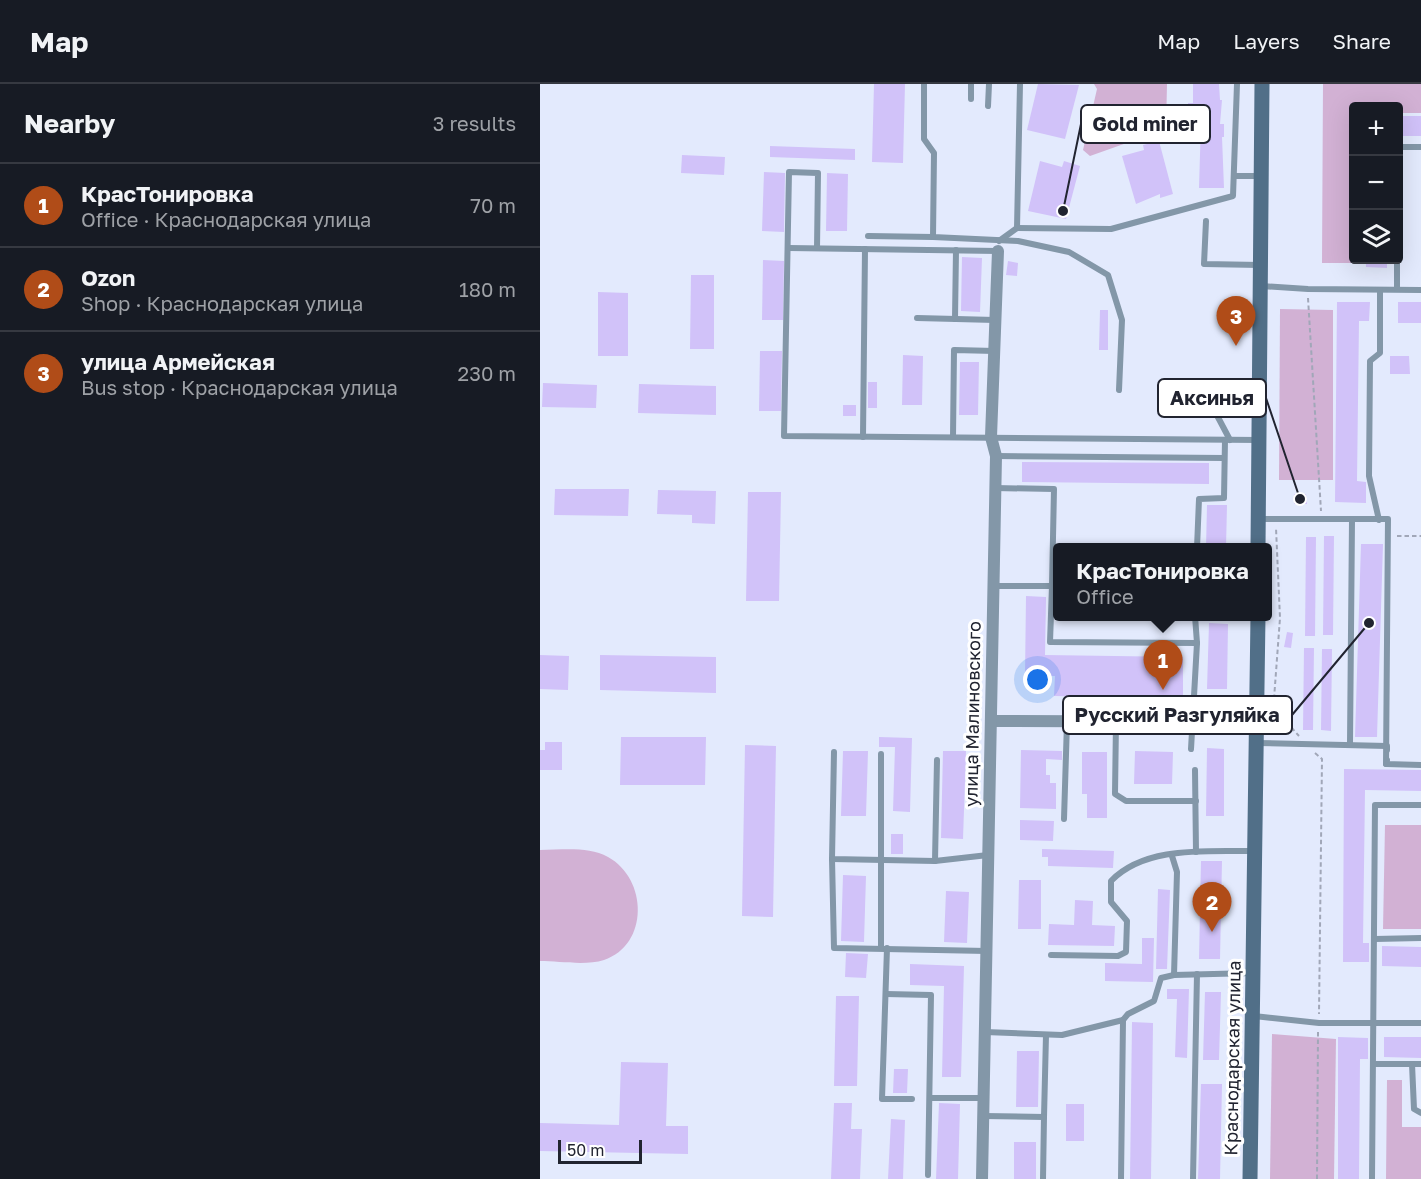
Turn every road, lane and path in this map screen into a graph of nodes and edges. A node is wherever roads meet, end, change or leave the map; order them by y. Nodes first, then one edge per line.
1 (924, 84) edge
2 (971, 84) edge
3 (989, 84) edge
4 (1020, 84) edge
5 (1237, 84) edge
6 (1262, 84) edge
7 (971, 99) dead end
8 (988, 106) dead end
9 (1421, 147) edge
10 (1398, 156) edge
11 (1236, 176) junction
12 (1262, 176) junction
13 (1206, 221) dead end
14 (1017, 228) junction
15 (868, 236) dead end
16 (933, 237) junction
17 (999, 246) junction
18 (789, 248) junction
19 (817, 248) junction
20 (865, 249) junction
21 (956, 250) junction
22 (1397, 264) edge
23 (1261, 265) junction
24 (1261, 286) junction
25 (1308, 289) junction
26 (1397, 289) junction
27 (1380, 290) junction
28 (1421, 290) edge
29 (917, 318) dead end
30 (955, 319) junction
31 (996, 320) junction
32 (996, 351) junction
33 (1119, 390) dead end
34 (1211, 404) dead end
35 (863, 437) junction
36 (953, 437) junction
37 (991, 437) junction
38 (1227, 440) junction
39 (1259, 440) junction
40 (996, 456) junction
41 (1224, 458) junction
42 (995, 488) junction
43 (1258, 519) junction
44 (1275, 519) junction
45 (1321, 520) junction
46 (1352, 520) junction
47 (1379, 520) junction
48 (1388, 536) junction
49 (1421, 536) edge
50 (1054, 543) edge
51 (1197, 543) edge
52 (1258, 543) edge
53 (993, 586) junction
54 (1053, 590) edge
55 (1053, 603) edge
56 (1195, 621) edge
57 (1258, 621) edge
58 (1197, 643) junction
59 (992, 721) junction
60 (1067, 721) junction
61 (1116, 721) junction
62 (1192, 722) junction
63 (1257, 722) junction
64 (1256, 742) junction
65 (1305, 743) junction
66 (1350, 744) junction
67 (1387, 746) junction
68 (1191, 750) dead end
69 (834, 752) dead end
70 (881, 754) dead end
71 (938, 760) dead end
72 (1421, 765) edge
73 (1196, 770) dead end
74 (1196, 801) junction
75 (1421, 805) edge
76 (1064, 819) dead end
77 (1255, 851) junction
78 (1196, 852) junction
79 (988, 855) junction
80 (1172, 856) junction
81 (832, 859) junction
82 (881, 860) junction
83 (934, 861) junction
84 (1421, 938) edge
85 (1375, 939) junction
86 (884, 948) junction
87 (987, 951) junction
88 (1051, 955) dead end
89 (1254, 973) junction
90 (1197, 974) junction
91 (1174, 975) junction
92 (886, 994) junction
93 (1254, 1016) junction
94 (1124, 1020) junction
95 (1318, 1023) junction
96 (1374, 1023) junction
97 (1421, 1023) edge
98 (985, 1032) junction
99 (1046, 1035) junction
100 (1374, 1064) junction
101 (1412, 1064) junction
102 (1421, 1064) edge
103 (930, 1098) junction
104 (983, 1098) junction
105 (912, 1099) dead end
106 (1421, 1113) edge
107 (984, 1116) junction
108 (1044, 1117) junction
109 (927, 1175) dead end
110 (982, 1179) edge
111 (1043, 1179) edge
112 (1120, 1179) edge
113 (1193, 1179) edge
114 (1250, 1179) edge
115 (1317, 1179) edge
116 (1372, 1179) edge

1 - 16 lane
2 - 7 lane
3 - 8 lane
4 - 14 lane
5 - 11 lane
6 - 12 main road
9 - 10 lane
11 - 12 lane
11 - 14 lane
12 - 23 main road
13 - 23 lane
14 - 17 lane
15 - 16 lane
16 - 17 lane
17 - 21 lane
17 - 31 street, улица Малиновского
17 - 33 lane
18 - 19 lane
18 - 19 lane
18 - 35 lane
19 - 20 lane
20 - 21 lane
20 - 35 lane
21 - 30 lane
22 - 26 lane
23 - 24 main road
24 - 25 lane
24 - 39 main road
25 - 27 lane
25 - 45 path
26 - 27 lane
26 - 28 lane
27 - 47 lane
29 - 30 lane
30 - 31 lane
31 - 32 street, улица Малиновского
32 - 36 lane
32 - 37 street, улица Малиновского
34 - 38 lane
35 - 36 lane
36 - 37 lane
37 - 38 lane
37 - 40 street, улица Малиновского
38 - 39 lane
38 - 41 lane
39 - 43 main road
40 - 41 lane
40 - 42 street, улица Малиновского
41 - 51 lane
42 - 50 lane
42 - 53 street, улица Малиновского
43 - 44 lane
43 - 52 main road
44 - 45 lane
44 - 65 path
45 - 46 lane
46 - 47 lane
46 - 66 lane
47 - 48 lane
48 - 49 path
48 - 67 lane
53 - 54 lane
53 - 59 street, улица Малиновского
55 - 58 lane
56 - 58 lane
57 - 63 main road, Краснодарская улица
58 - 62 lane
59 - 60 street
59 - 79 street, улица Малиновского
60 - 61 street
60 - 76 lane
61 - 62 street
61 - 74 lane
62 - 63 street
62 - 68 lane
63 - 64 main road, Краснодарская улица
64 - 65 lane
64 - 77 main road, Краснодарская улица
65 - 66 lane
65 - 95 path
66 - 67 lane
67 - 72 lane
69 - 81 lane
70 - 82 lane
71 - 83 lane
73 - 74 lane
74 - 78 lane
75 - 85 lane
77 - 78 lane
77 - 89 main road, Краснодарская улица
78 - 80 lane
79 - 83 lane
79 - 87 street, улица Малиновского
80 - 88 lane
80 - 91 lane
81 - 82 lane
81 - 86 lane
82 - 83 lane
82 - 86 lane
84 - 85 lane
85 - 96 lane
86 - 87 lane
86 - 92 lane
87 - 98 street, улица Малиновского
89 - 90 lane
89 - 93 main road, Краснодарская улица
90 - 91 lane
90 - 113 lane
91 - 94 lane
92 - 103 lane
92 - 105 lane
93 - 95 lane
93 - 114 main road, Краснодарская улица
94 - 99 lane
94 - 112 lane
95 - 96 lane
95 - 115 path
96 - 97 lane
96 - 100 lane
98 - 99 lane
98 - 104 street, улица Малиновского
99 - 108 lane
100 - 101 lane
100 - 116 lane
101 - 102 lane
101 - 106 lane
103 - 104 lane
103 - 109 lane
104 - 107 street, улица Малиновского
107 - 108 lane
107 - 110 street, улица Малиновского
108 - 111 lane

